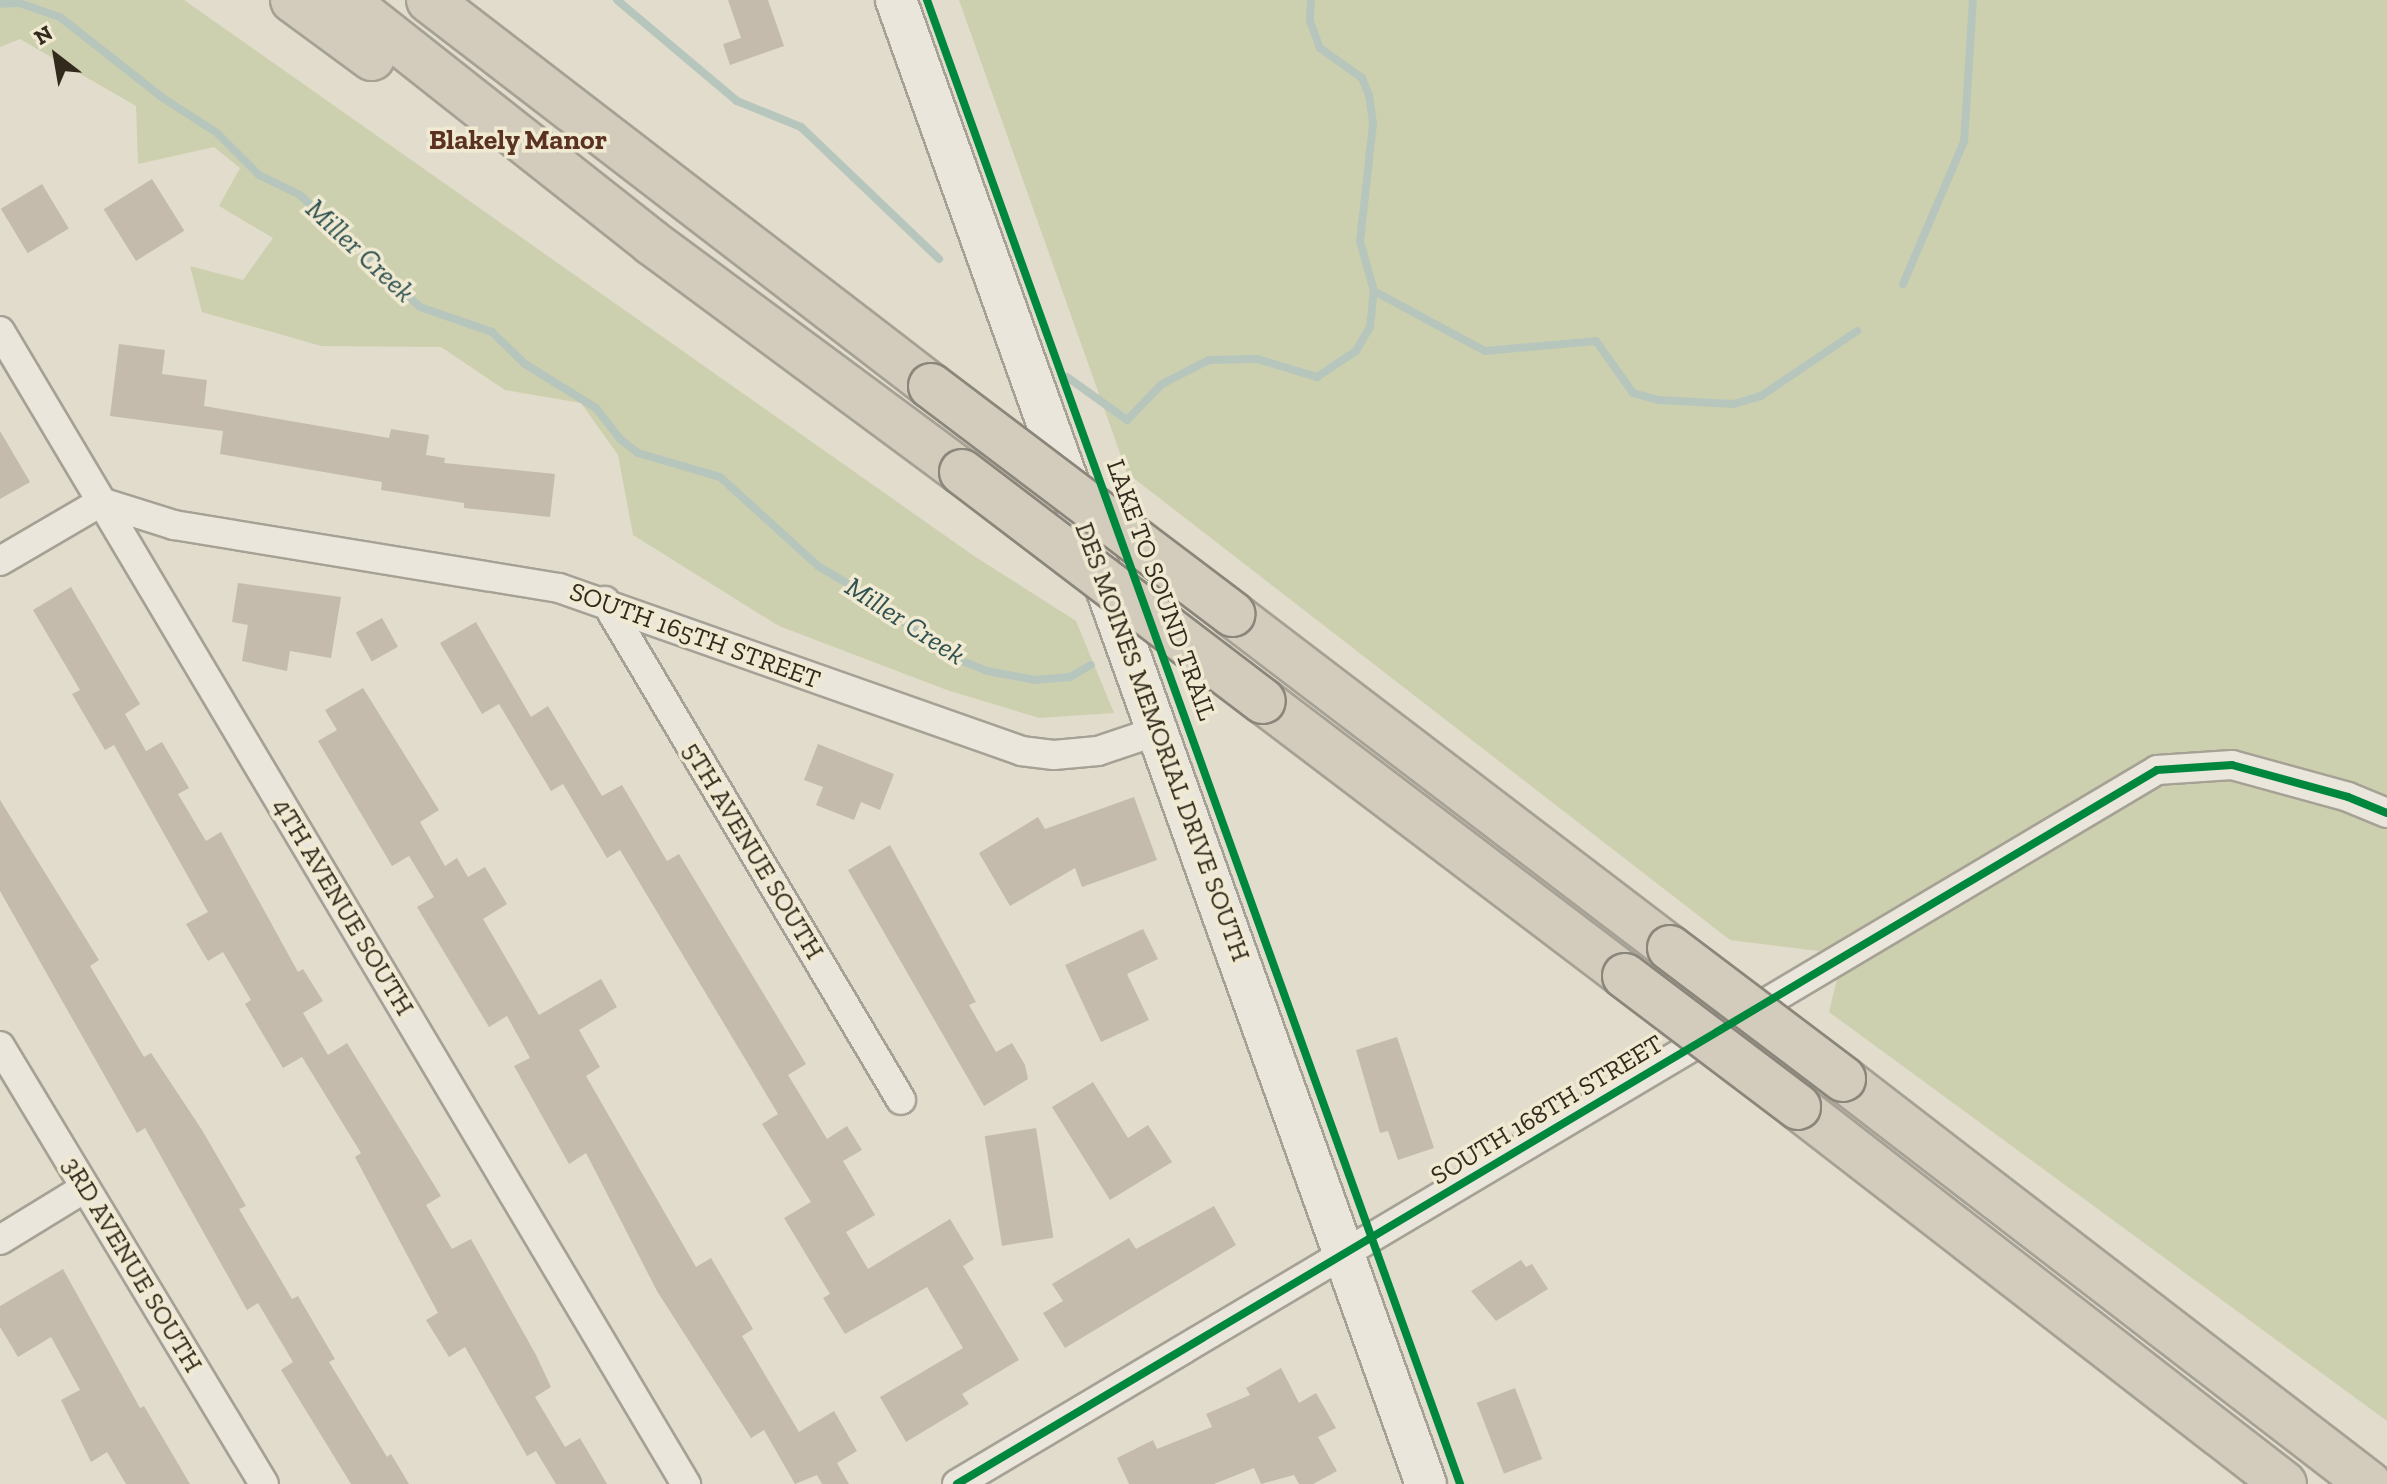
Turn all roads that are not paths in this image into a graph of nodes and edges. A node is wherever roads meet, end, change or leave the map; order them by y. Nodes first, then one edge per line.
1 (293, 0) edge
2 (345, 0) edge
3 (429, 0) edge
4 (896, 0) edge
5 (460, 16) edge
6 (651, 242) junction
7 (0, 331) edge
8 (101, 502) junction
9 (0, 561) edge
10 (605, 601) junction
11 (1160, 730) junction
12 (2387, 813) edge
13 (0, 1046) edge
14 (901, 1100) dead end
15 (85, 1188) junction
16 (0, 1240) edge
17 (1343, 1255) junction
18 (264, 1484) edge
19 (686, 1484) edge
20 (957, 1484) edge
21 (1426, 1484) edge
22 (2284, 1484) edge
23 (2369, 1484) edge

1 - 6 highway
2 - 6 highway
3 - 5 highway
4 - 11 main road, DES MOINES MEMORIAL DRIVE SOUTH
5 - 23 highway, bridge
6 - 22 highway, bridge
7 - 8 street, 4TH AVENUE SOUTH
8 - 9 street
8 - 10 street, SOUTH 165TH STREET
8 - 19 street, 4TH AVENUE SOUTH
10 - 11 street, SOUTH 165TH STREET
10 - 14 street, 5TH AVENUE SOUTH
11 - 17 main road, DES MOINES MEMORIAL DRIVE SOUTH
12 - 17 street, SOUTH 168TH STREET
13 - 15 street, 3RD AVENUE SOUTH
15 - 16 street
15 - 18 street, 3RD AVENUE SOUTH
17 - 20 street, SOUTH 168TH STREET
17 - 21 main road, DES MOINES MEMORIAL DRIVE SOUTH

